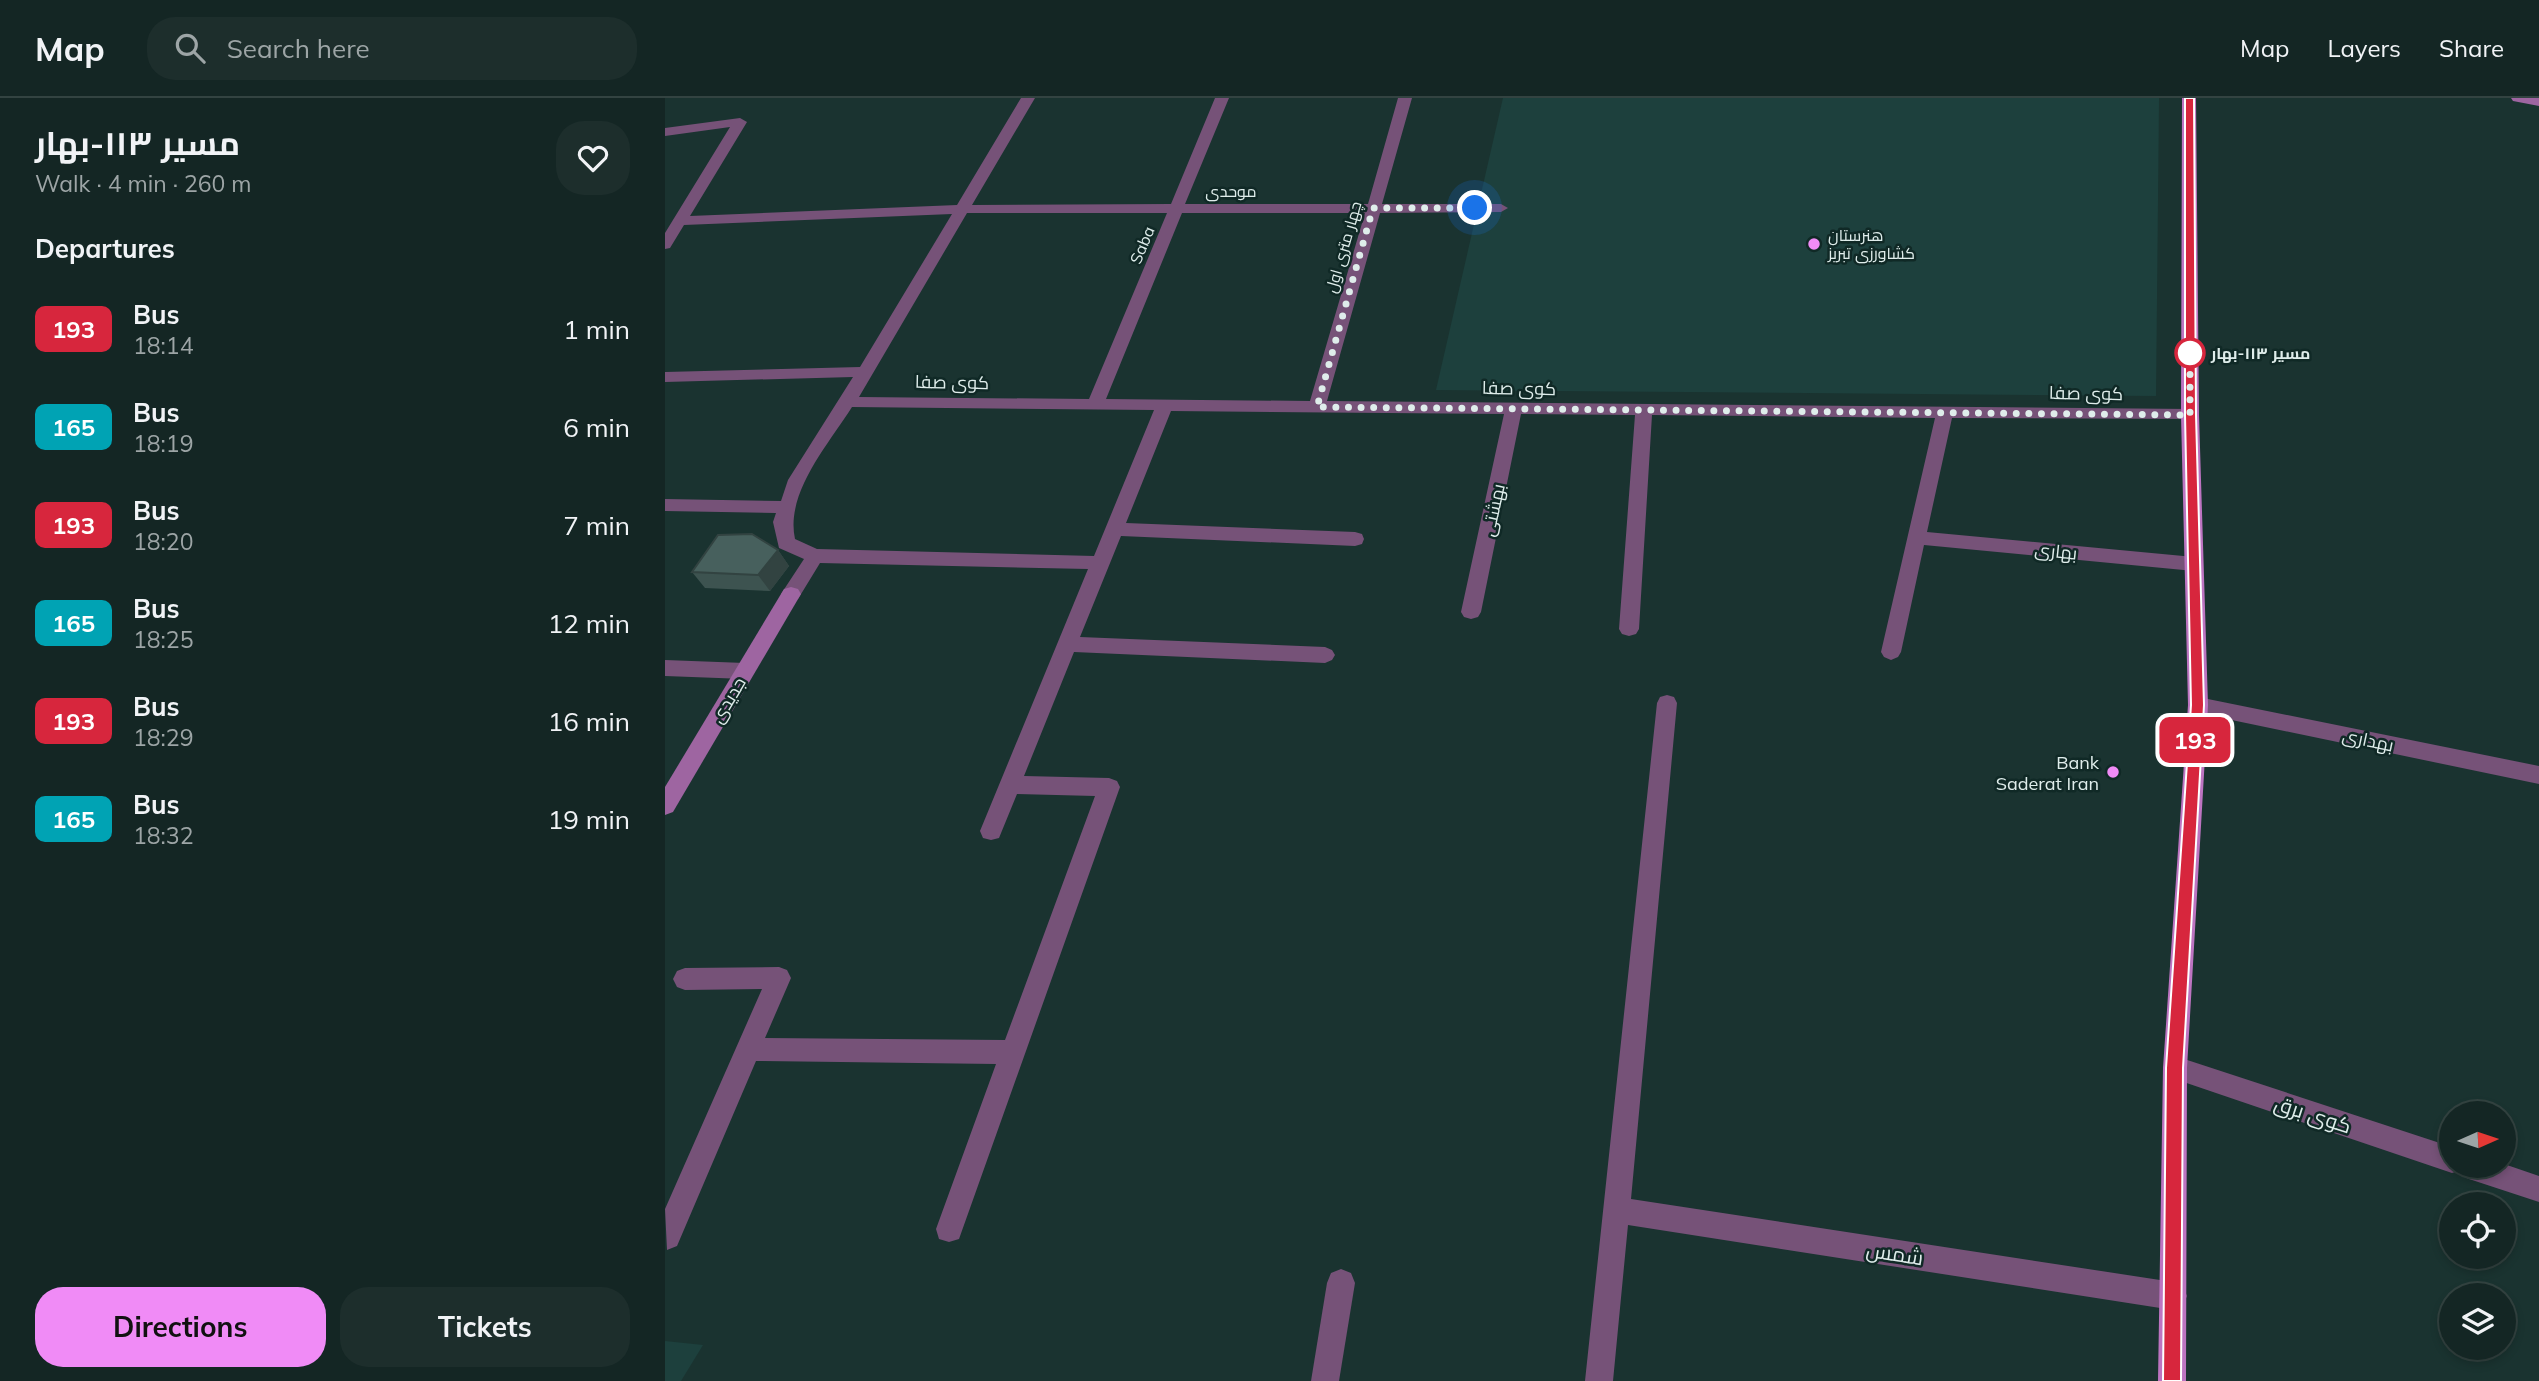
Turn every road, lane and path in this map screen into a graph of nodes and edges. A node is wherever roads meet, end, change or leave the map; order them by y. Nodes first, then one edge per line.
1 (1028, 98) edge
2 (1222, 98) edge
3 (1405, 98) edge
4 (2189, 98) edge
5 (2518, 98) edge
6 (2539, 102) edge
7 (665, 132) edge
8 (1373, 208) junction
9 (1501, 208) dead end
10 (962, 209) junction
11 (1176, 209) junction
12 (679, 221) junction
13 (665, 245) edge
14 (865, 372) junction
15 (665, 377) edge
16 (847, 402) junction
17 (1095, 405) junction
18 (1165, 405) junction
19 (1317, 407) junction
20 (1514, 409) junction
21 (1644, 410) junction
22 (1945, 413) junction
23 (2190, 415) junction
24 (665, 505) edge
25 (785, 507) junction
26 (1114, 529) junction
27 (1917, 538) junction
28 (1355, 539) dead end
29 (815, 556) junction
30 (1101, 563) junction
31 (2195, 564) junction
32 (1471, 612) dead end
33 (1629, 629) dead end
34 (1067, 644) junction
35 (1891, 652) dead end
36 (1325, 655) dead end
37 (665, 668) edge
38 (745, 671) junction
39 (1667, 703) dead end
40 (2198, 705) junction
41 (2539, 775) edge
42 (1009, 785) junction
43 (665, 806) edge
44 (991, 831) dead end
45 (685, 979) dead end
46 (748, 1049) junction
47 (1012, 1052) junction
48 (2175, 1068) junction
49 (2439, 1156) edge
50 (2506, 1178) edge
51 (2539, 1189) edge
52 (1616, 1210) junction
53 (949, 1229) dead end
54 (667, 1236) dead end
55 (1341, 1283) dead end
56 (2173, 1296) junction
57 (1325, 1381) edge
58 (1599, 1381) edge
59 (2172, 1381) edge

1 - 10 street
2 - 11 street, Saba
3 - 8 street, چهار متری اول
4 - 23 main road
5 - 6 street
7 - 12 street
8 - 9 street, موحدی
8 - 11 street, موحدی
8 - 19 street, چهار متری اول
10 - 11 street, موحدی
10 - 12 street, موحدی
10 - 14 street
11 - 17 street, Saba
12 - 13 street
14 - 15 street
14 - 16 street
16 - 17 street, کوی صفا
16 - 25 street
17 - 18 street, کوی صفا
18 - 19 street, کوی صفا
18 - 26 street
19 - 20 street, کوی صفا
20 - 21 street, کوی صفا
20 - 32 street, بهشتی
21 - 22 street, کوی صفا
21 - 33 street
22 - 23 street, کوی صفا
22 - 27 street
23 - 31 main road
24 - 25 street
25 - 29 street
26 - 28 street
26 - 30 street
27 - 31 street, بهاری
27 - 35 street
29 - 30 street
29 - 38 street, جدیدی
30 - 34 street
31 - 40 main road
34 - 36 street
34 - 42 street
37 - 38 street
38 - 43 street, جدیدی
39 - 52 street
40 - 41 street, بهداری
40 - 48 main road
42 - 44 street
42 - 47 street
45 - 46 street
46 - 47 street
46 - 54 street
47 - 53 street
48 - 49 street, کوی برق
48 - 56 main road
50 - 51 street
52 - 56 street, شمس
52 - 58 street
55 - 57 street
56 - 59 main road

